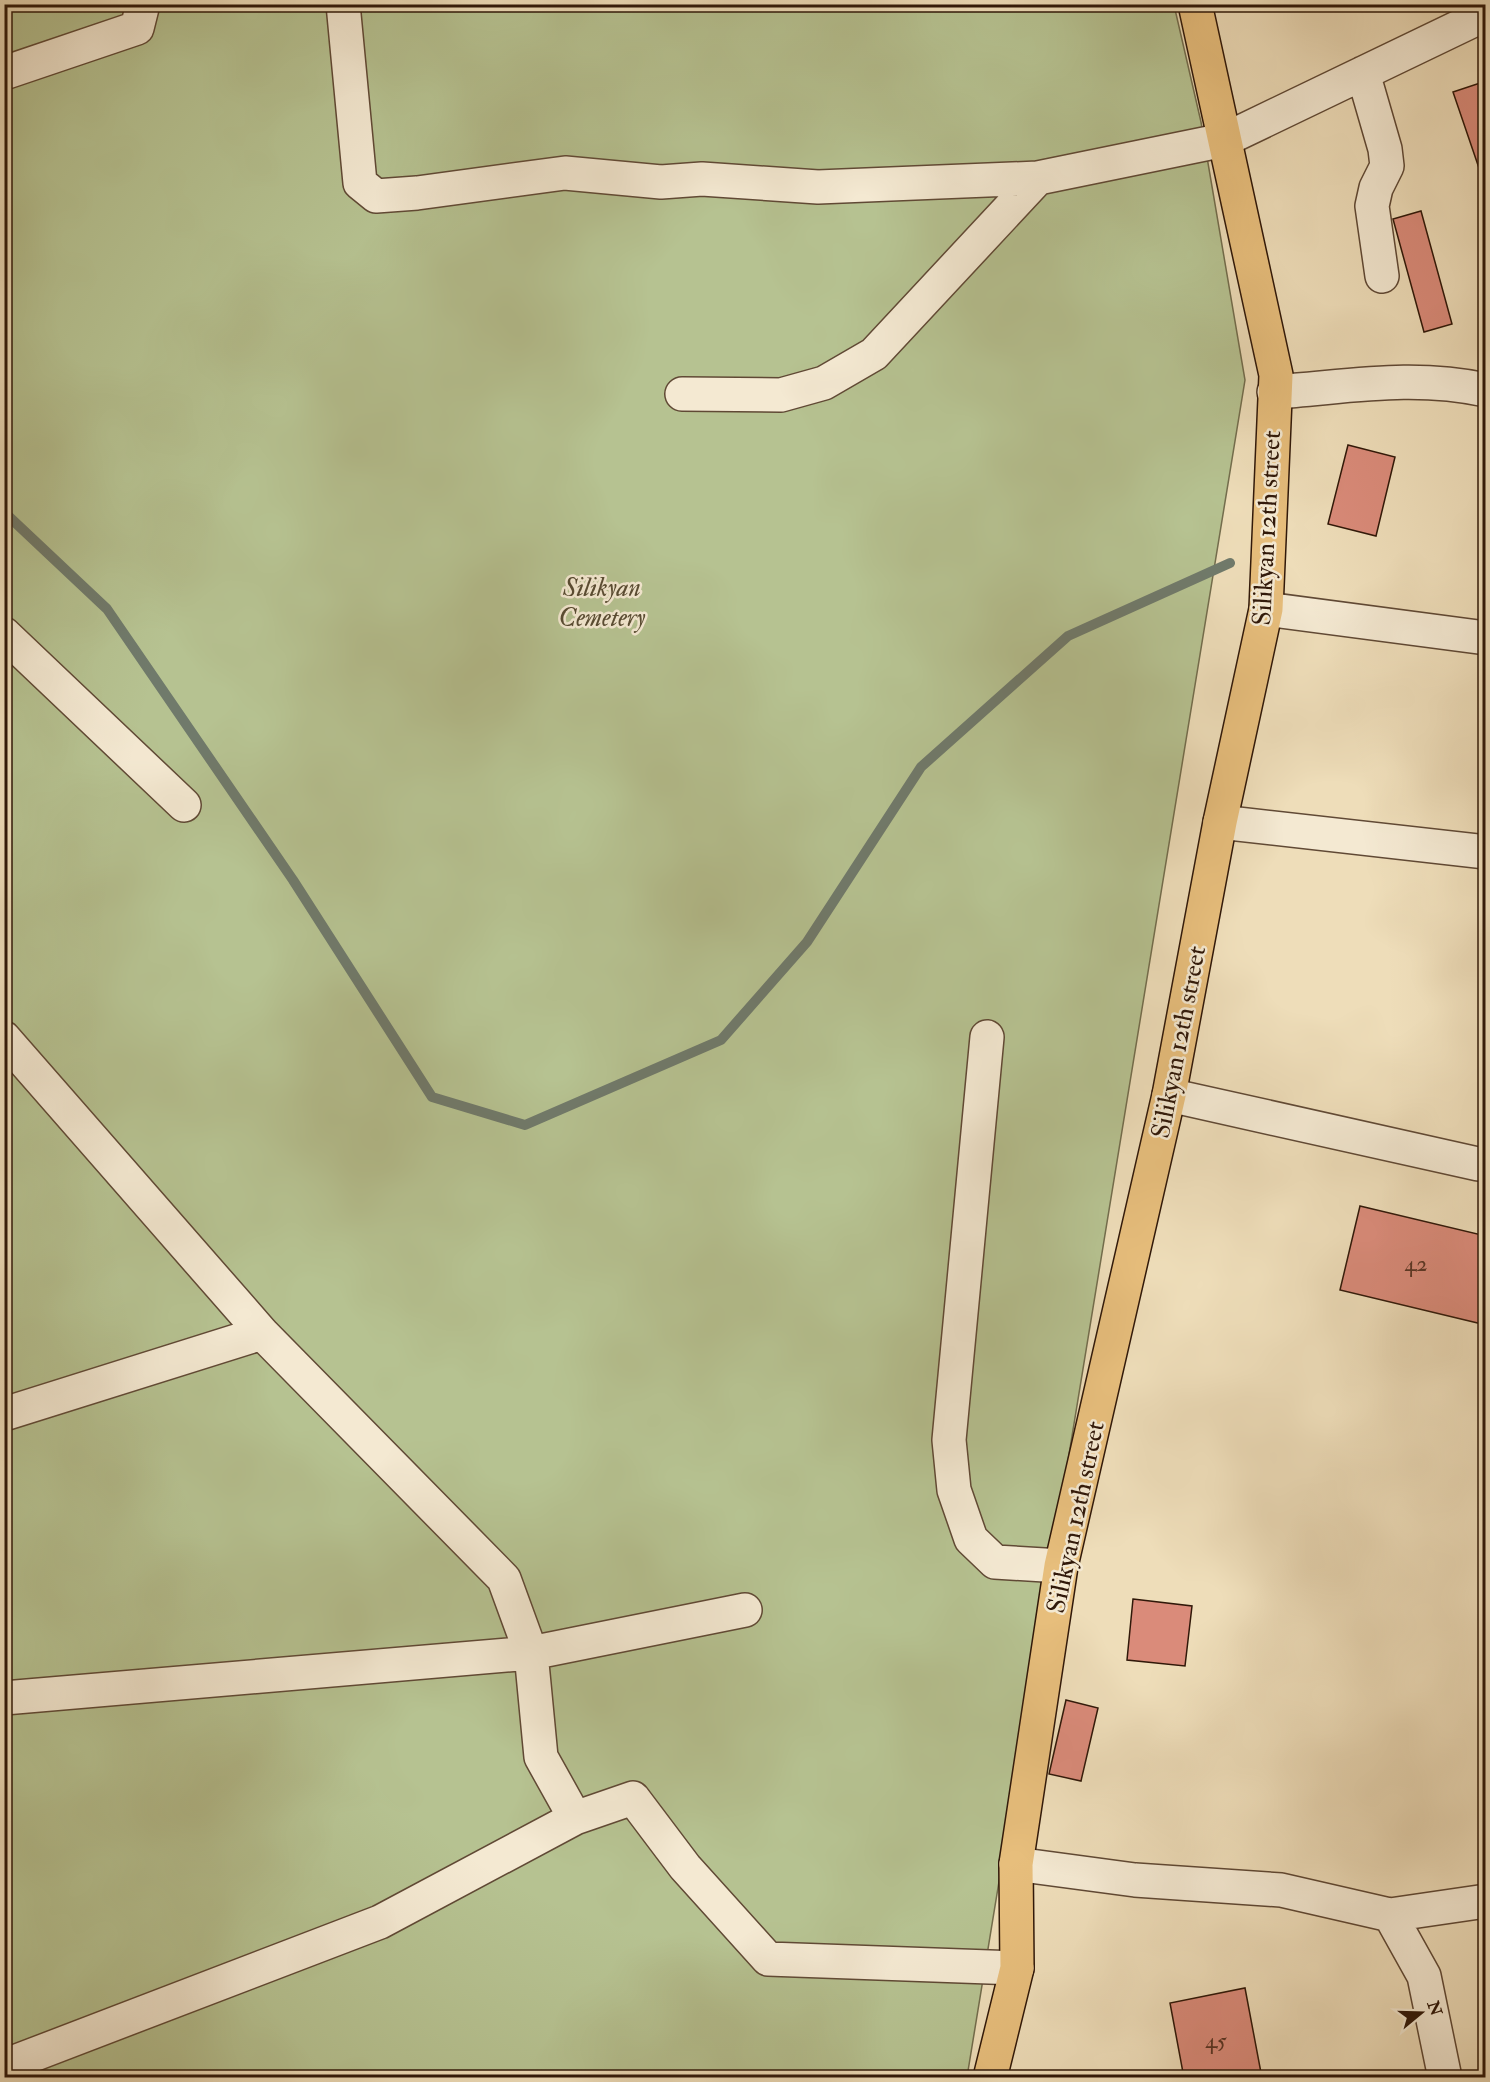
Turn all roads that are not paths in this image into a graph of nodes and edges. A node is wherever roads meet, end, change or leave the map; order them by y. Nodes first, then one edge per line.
1 (143, 4) edge
2 (343, 4) edge
3 (1195, 4) edge
4 (1485, 14) edge
5 (4, 73) edge
6 (1363, 73) junction
7 (1224, 140) junction
8 (1038, 178) junction
9 (1382, 276) dead end
10 (1485, 390) edge
11 (1274, 392) junction
12 (682, 394) dead end
13 (1266, 609) junction
14 (4, 634) edge
15 (1485, 638) edge
16 (184, 805) dead end
17 (1220, 822) junction
18 (1485, 852) edge
19 (987, 1037) dead end
20 (4, 1038) edge
21 (1169, 1095) junction
22 (1478, 1164) dead end
23 (262, 1333) junction
24 (4, 1414) edge
25 (1061, 1566) junction
26 (745, 1610) dead end
27 (531, 1653) junction
28 (4, 1698) edge
29 (575, 1818) junction
30 (1017, 1864) junction
31 (1485, 1901) edge
32 (1390, 1915) junction
33 (1017, 1968) junction
34 (4, 2066) edge
35 (990, 2078) edge
36 (1445, 2078) edge

1 - 5 street
2 - 8 street
3 - 7 main road, Silikyan 12th street
4 - 6 street
6 - 7 street
6 - 9 street
7 - 8 street
7 - 11 main road, Silikyan 12th street
8 - 12 street
10 - 11 street
11 - 13 main road, Silikyan 12th street
13 - 15 street
13 - 17 main road, Silikyan 12th street
14 - 16 street
17 - 18 street
17 - 21 main road, Silikyan 12th street
19 - 25 street
20 - 23 street
21 - 22 street
21 - 25 main road, Silikyan 12th street
23 - 24 street
23 - 27 street
25 - 30 main road, Silikyan 12th street
26 - 27 street
27 - 28 street
27 - 29 street
29 - 33 street
29 - 34 street
30 - 32 street
30 - 33 main road, Silikyan 12th street
31 - 32 street
32 - 36 street
33 - 35 main road, Silikyan 12th street

